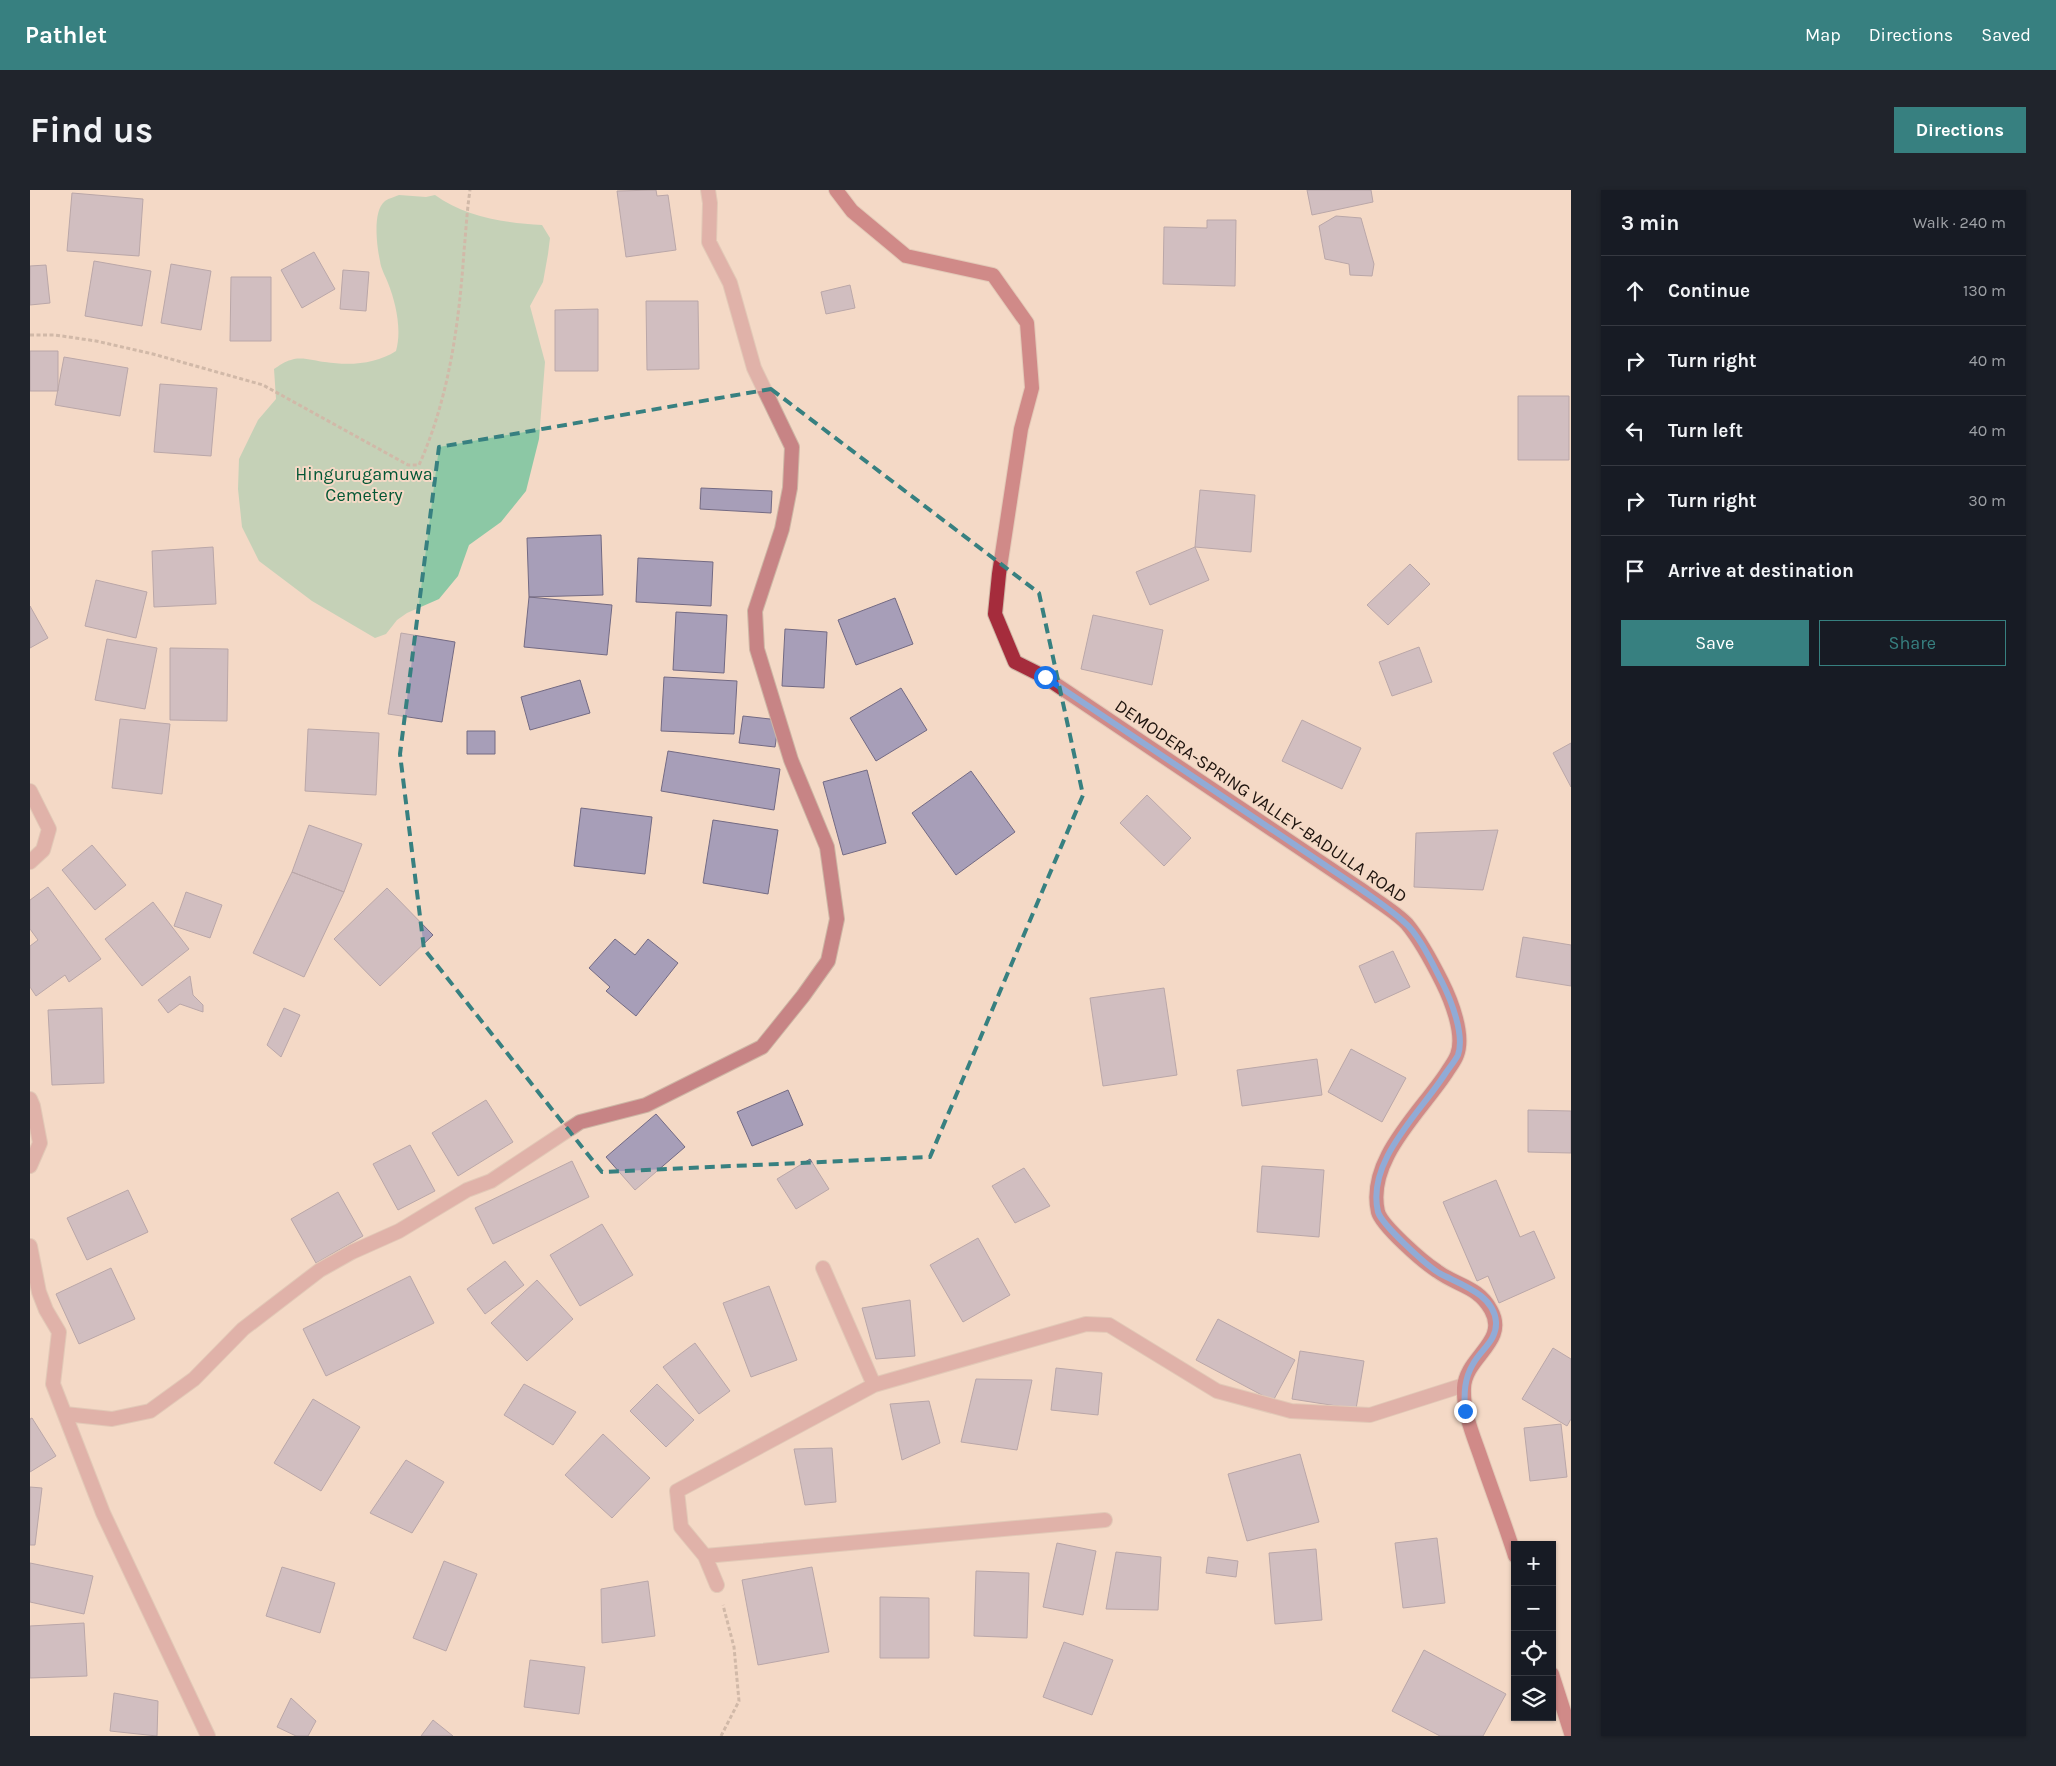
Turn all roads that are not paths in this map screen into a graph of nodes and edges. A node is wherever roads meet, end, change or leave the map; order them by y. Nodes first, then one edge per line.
1 (708, 190) edge
2 (836, 190) edge
3 (30, 791) edge
4 (30, 862) edge
5 (30, 1099) edge
6 (30, 1166) edge
7 (30, 1246) edge
8 (823, 1268) dead end
9 (874, 1385) junction
10 (1464, 1385) junction
11 (65, 1414) junction
12 (1105, 1520) dead end
13 (1511, 1544) edge
14 (704, 1556) junction
15 (717, 1585) road end
16 (1553, 1676) edge
17 (1571, 1733) edge
18 (208, 1736) edge

1 - 11 street
2 - 10 main road, DEMODERA-SPRING VALLEY-BADULLA ROAD
3 - 4 street
5 - 6 street
7 - 11 street
8 - 9 street
9 - 10 street
9 - 14 street
10 - 13 main road, DEMODERA-SPRING VALLEY-BADULLA ROAD
11 - 18 street
12 - 14 street
14 - 15 street
16 - 17 main road

